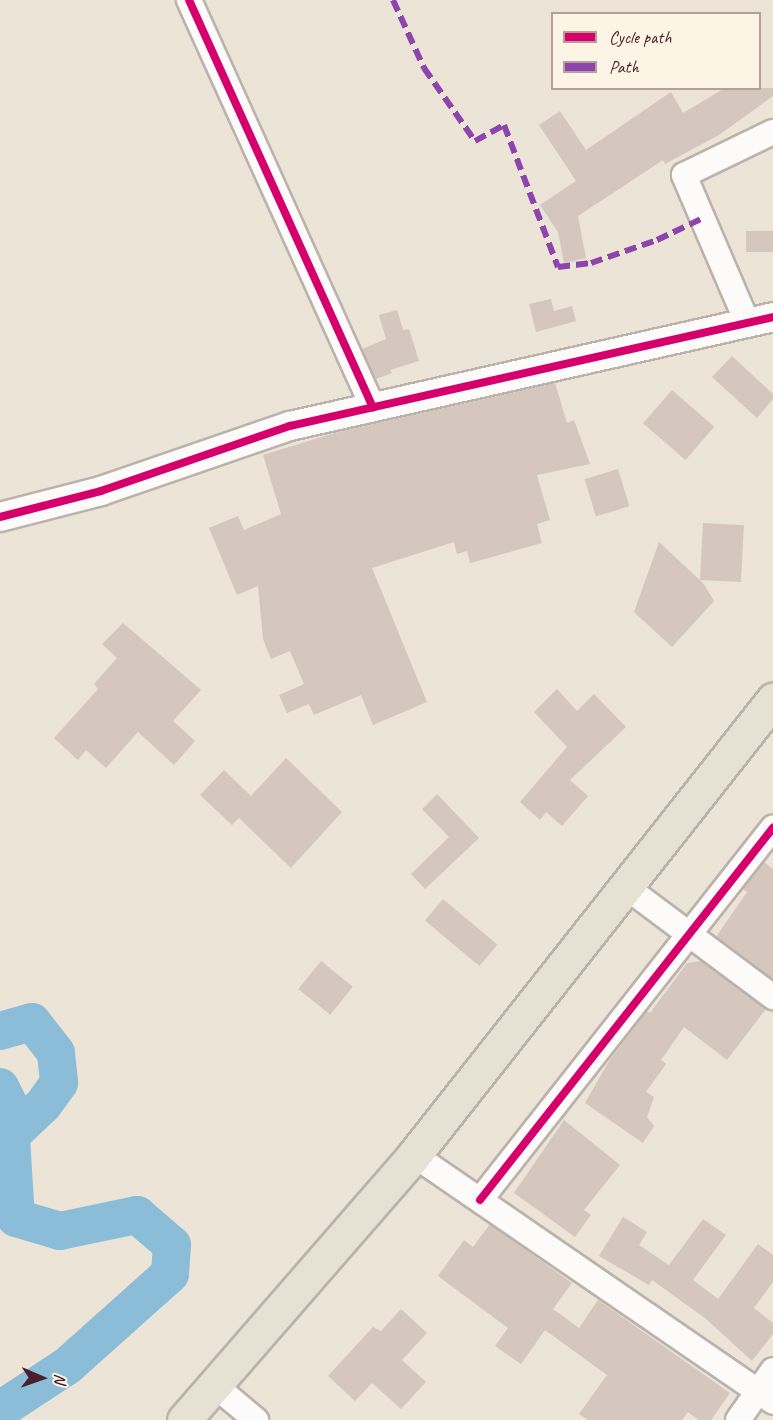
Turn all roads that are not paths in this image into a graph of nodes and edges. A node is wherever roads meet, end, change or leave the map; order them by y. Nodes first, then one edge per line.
1 (189, 0) edge
2 (773, 132) edge
3 (760, 320) edge
4 (373, 407) junction
5 (0, 517) edge
6 (773, 700) edge
7 (773, 828) edge
8 (626, 887) junction
9 (689, 934) junction
10 (773, 997) edge
11 (414, 1155) junction
12 (480, 1200) junction
13 (773, 1370) edge
14 (214, 1385) junction
15 (766, 1397) edge
16 (184, 1420) edge
17 (256, 1420) edge
18 (738, 1420) edge

1 - 4 street
2 - 3 street
3 - 4 street
4 - 5 street
6 - 8 highway
7 - 9 street
8 - 9 street
8 - 11 highway
9 - 10 street
9 - 12 street
11 - 12 street
11 - 14 highway
12 - 15 street
13 - 15 street
14 - 16 highway
14 - 17 street
15 - 18 street

